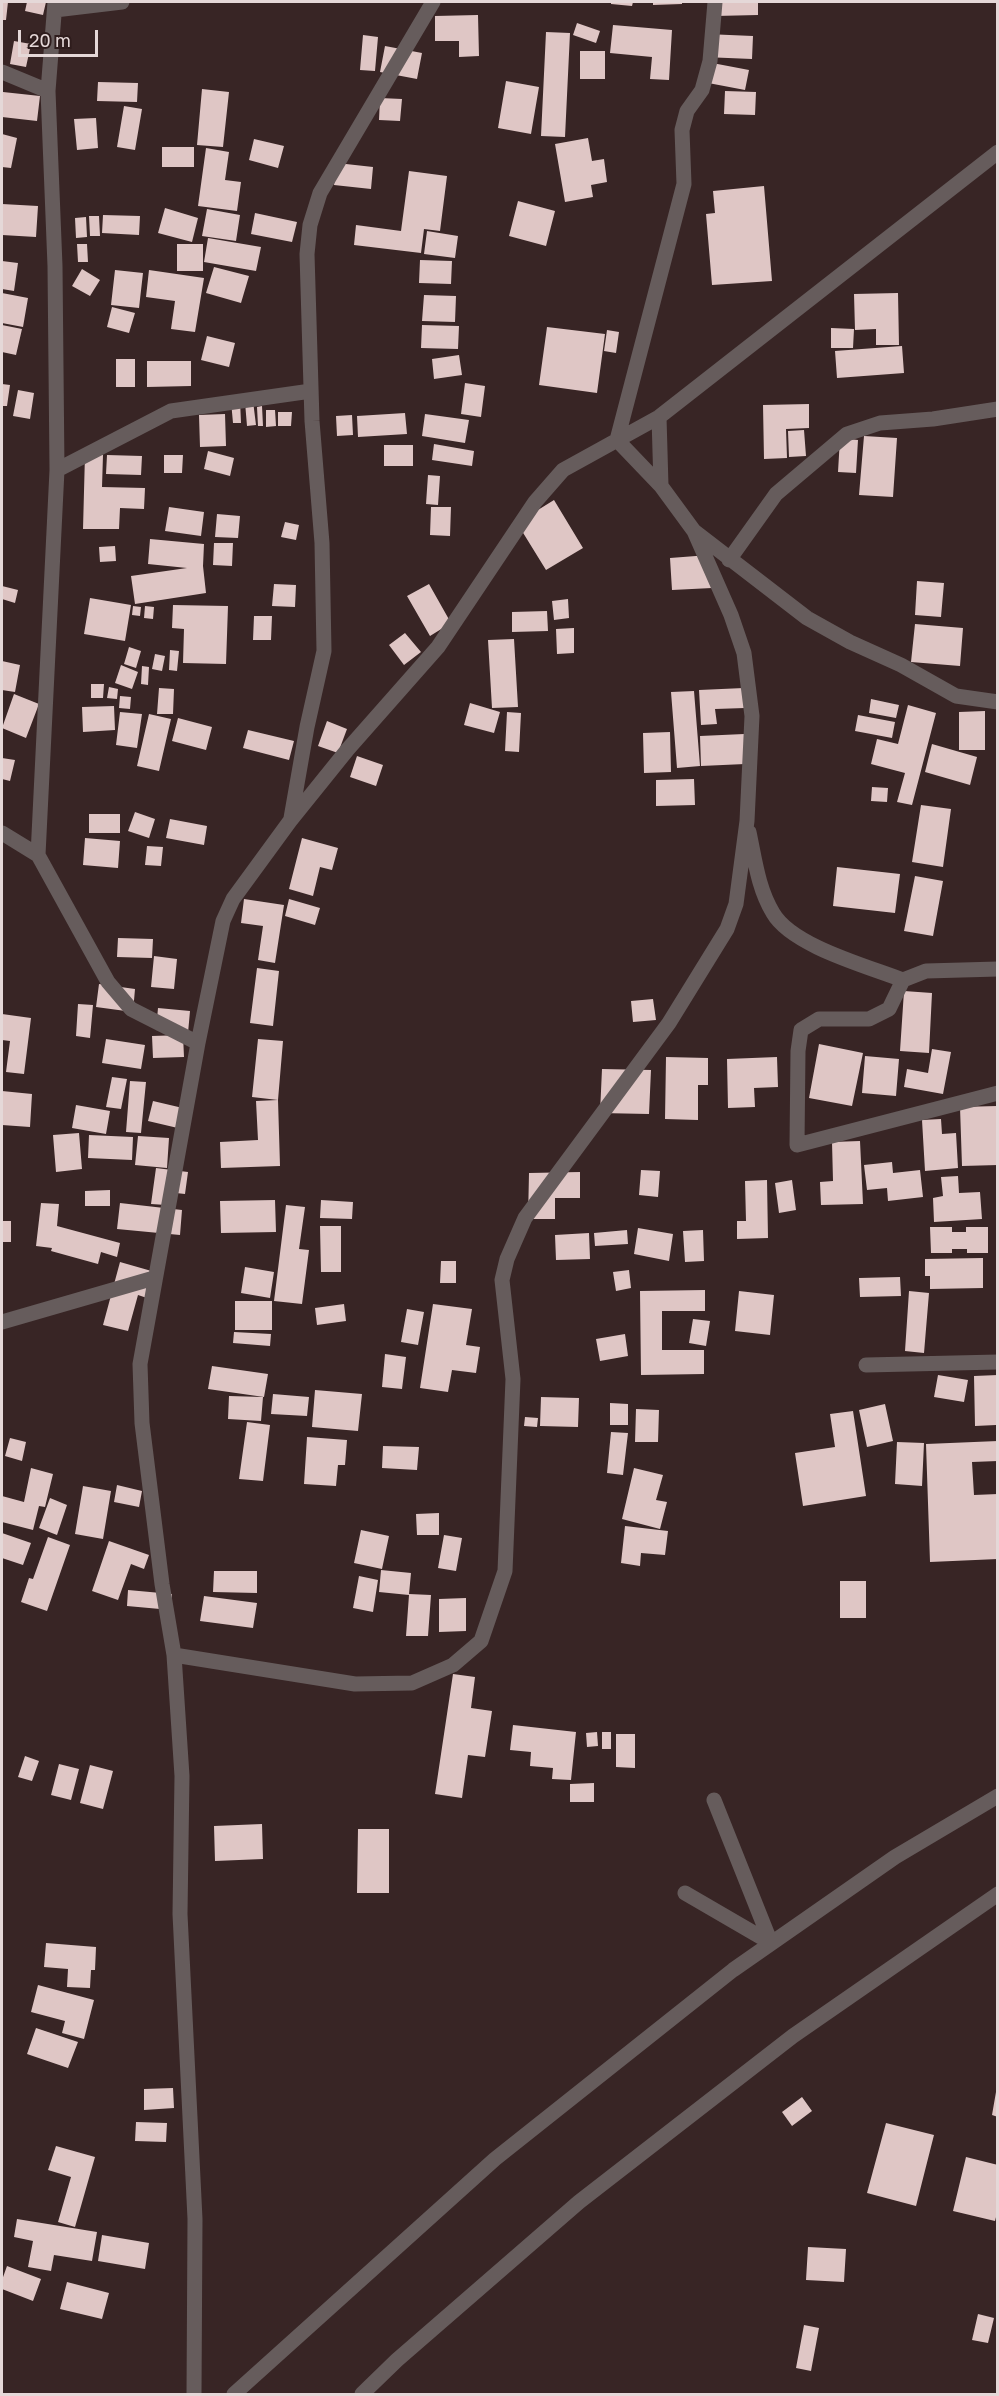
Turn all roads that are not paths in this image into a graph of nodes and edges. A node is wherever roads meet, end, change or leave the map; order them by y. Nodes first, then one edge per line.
1 (122, 2) edge
2 (433, 2) edge
3 (715, 2) edge
4 (55, 6) edge
5 (2, 72) edge
6 (48, 91) junction
7 (998, 152) edge
8 (311, 392) junction
9 (998, 409) edge
10 (659, 417) junction
11 (617, 440) junction
12 (57, 470) junction
13 (661, 486) junction
14 (694, 531) junction
15 (729, 560) junction
16 (998, 702) edge
17 (290, 821) junction
18 (747, 821) junction
19 (2, 833) edge
20 (38, 855) junction
21 (998, 969) edge
22 (903, 980) junction
23 (198, 1043) junction
24 (998, 1093) edge
25 (154, 1278) junction
26 (2, 1322) edge
27 (998, 1362) edge
28 (866, 1365) dead end
29 (174, 1654) junction
30 (998, 1796) edge
31 (714, 1800) dead end
32 (685, 1893) dead end
33 (998, 1894) edge
34 (771, 1944) junction
35 (194, 2394) edge
36 (234, 2394) edge
37 (362, 2394) edge

1 - 4 street
2 - 8 street
3 - 11 street
4 - 6 street
5 - 6 street
6 - 12 street
7 - 10 street
8 - 12 street
8 - 17 street
9 - 15 street
10 - 11 street
10 - 13 street
11 - 13 street
11 - 17 street
12 - 20 street
13 - 14 street
14 - 15 street
14 - 18 street
15 - 16 street
17 - 23 street
18 - 22 street
18 - 29 street
19 - 20 street
20 - 23 street
21 - 22 street
22 - 24 street
23 - 25 street
25 - 26 street
25 - 29 street
27 - 28 street
29 - 35 street
30 - 34 street
31 - 34 street
32 - 34 street
33 - 37 street
34 - 36 street

